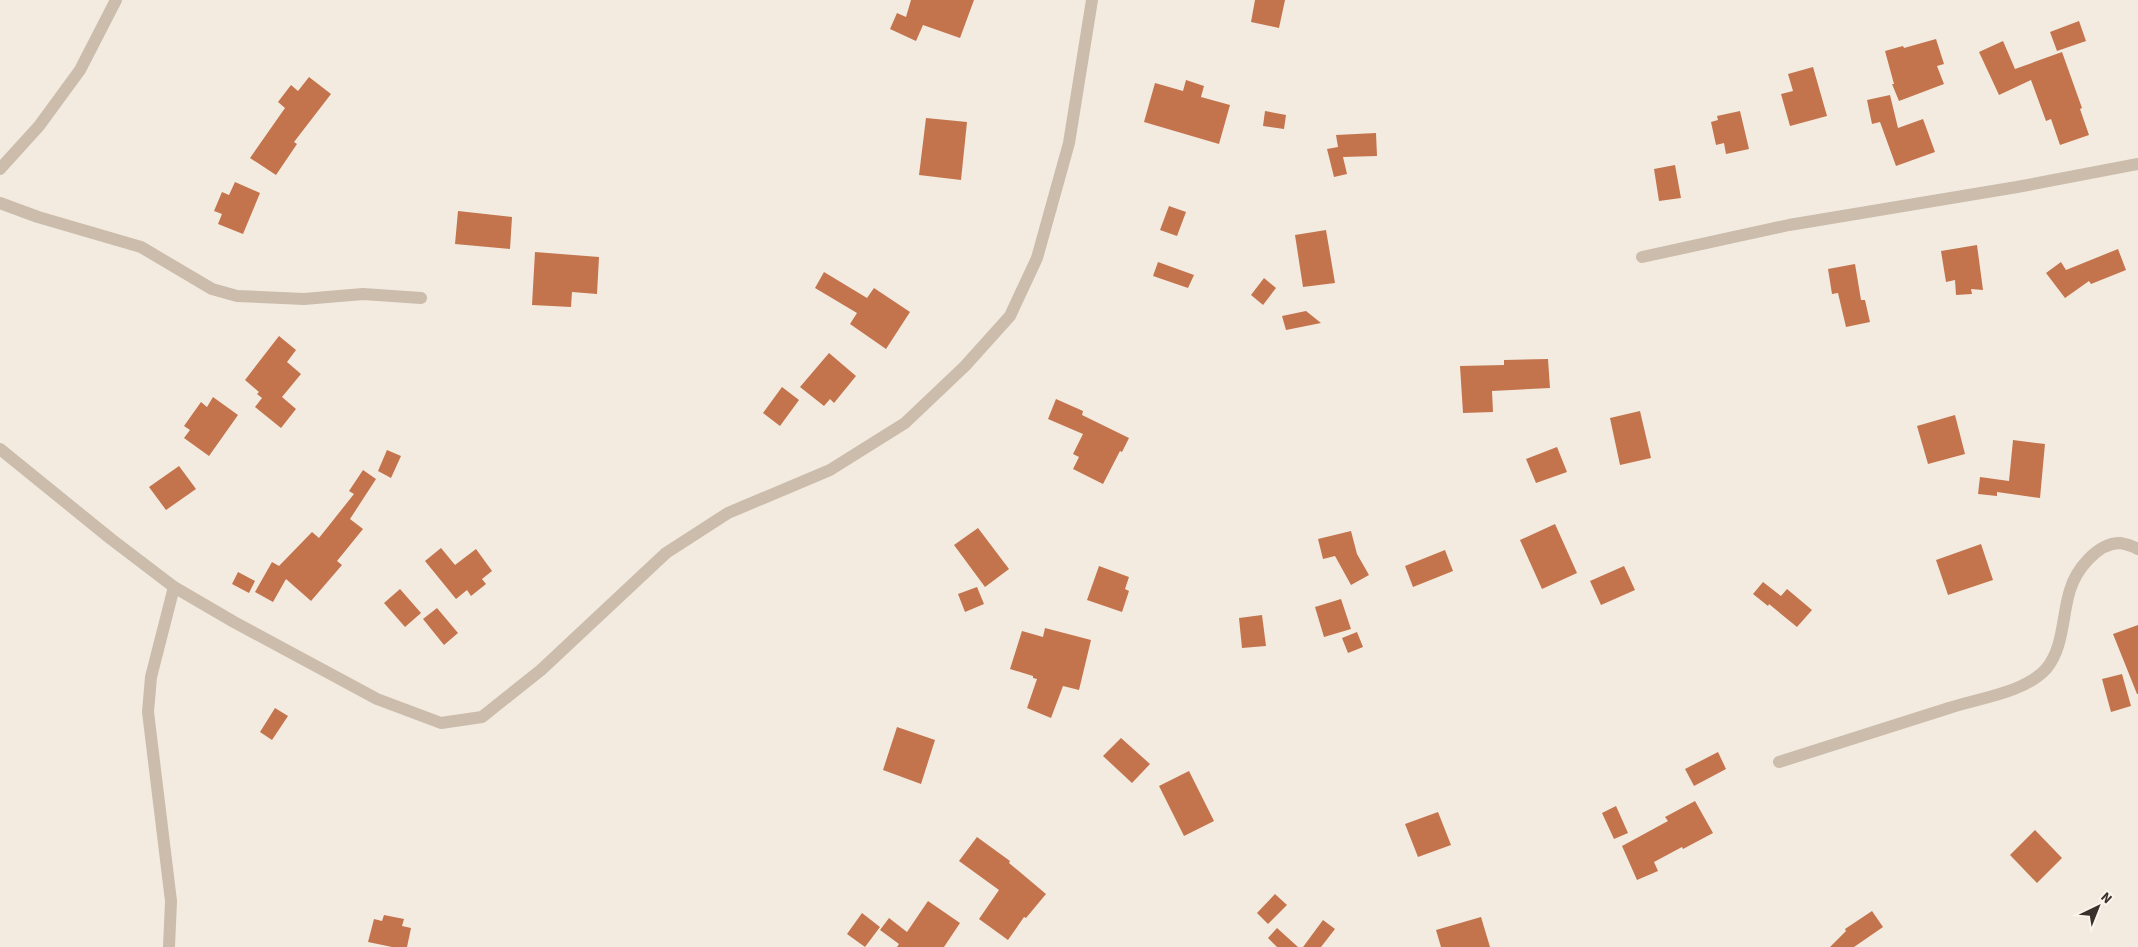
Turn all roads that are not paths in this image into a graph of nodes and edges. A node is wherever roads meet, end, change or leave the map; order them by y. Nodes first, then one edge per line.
1 (116, 0) edge
2 (1092, 0) edge
3 (2138, 164) edge
4 (0, 169) edge
5 (0, 203) edge
6 (1642, 258) dead end
7 (421, 298) dead end
8 (0, 448) edge
9 (2138, 548) edge
10 (174, 587) junction
11 (1779, 762) dead end
12 (169, 947) edge

1 - 4 street
2 - 10 street
3 - 6 street
5 - 7 street
8 - 10 street
9 - 11 street
10 - 12 street

